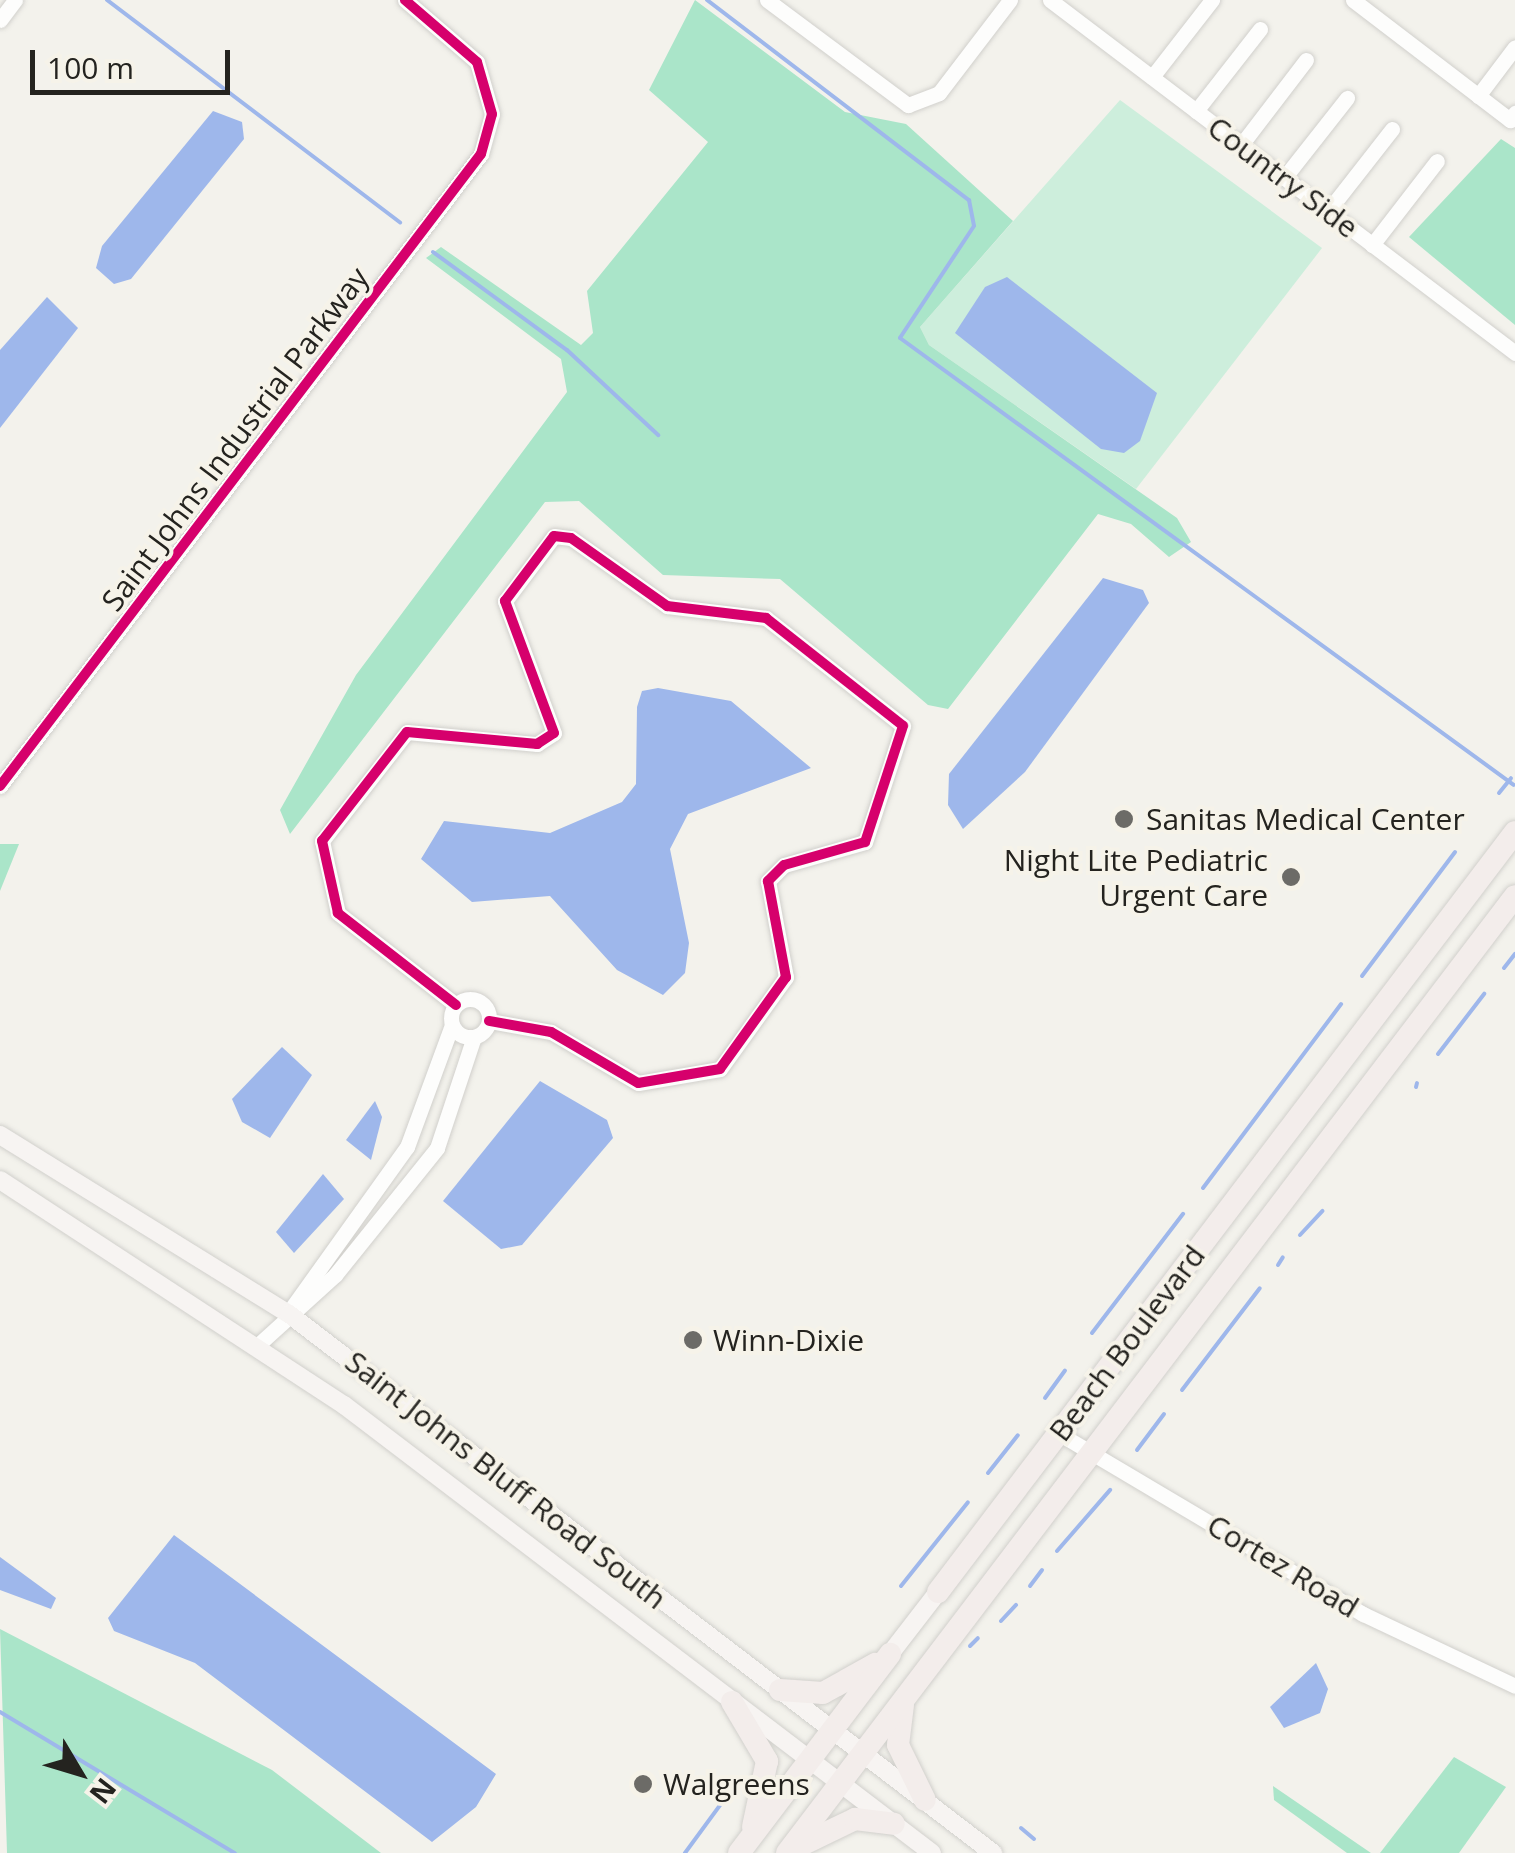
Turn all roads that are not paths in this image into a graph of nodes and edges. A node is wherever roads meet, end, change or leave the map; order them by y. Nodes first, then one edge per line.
1 (15, 0) edge
2 (406, 0) edge
3 (767, 0) edge
4 (1010, 0) edge
5 (1050, 0) edge
6 (1212, 0) edge
7 (1353, 0) edge
8 (0, 20) edge
9 (1260, 30) dead end
10 (1515, 47) edge
11 (1306, 60) dead end
12 (1152, 78) junction
13 (1478, 96) junction
14 (1347, 98) dead end
15 (1196, 111) junction
16 (1515, 113) edge
17 (1392, 128) dead end
18 (1241, 145) junction
19 (1437, 161) dead end
20 (1284, 178) junction
21 (1328, 212) junction
22 (1372, 245) junction
23 (1515, 353) edge
24 (0, 786) edge
25 (1515, 832) edge
26 (1515, 896) edge
27 (456, 1005) junction
28 (1379, 1011) junction
29 (489, 1021) junction
30 (452, 1026) junction
31 (474, 1037) junction
32 (1406, 1038) junction
33 (0, 1135) edge
34 (0, 1180) edge
35 (289, 1314) junction
36 (259, 1344) junction
37 (1058, 1433) junction
38 (1091, 1452) junction
39 (938, 1592) joint
40 (890, 1654) junction
41 (1515, 1686) edge
42 (780, 1690) junction
43 (905, 1697) junction
44 (732, 1702) junction
45 (833, 1730) junction
46 (863, 1752) junction
47 (808, 1762) junction
48 (840, 1784) junction
49 (924, 1800) junction
50 (894, 1824) junction
51 (744, 1846) edge
52 (788, 1853) edge
53 (932, 1853) edge
54 (993, 1853) edge

1 - 8 street
2 - 24 street, Saint Johns Industrial Parkway
3 - 4 street
5 - 12 street, Country Side
6 - 12 street
7 - 13 street
9 - 15 street
10 - 13 street
11 - 18 street
12 - 15 street, Country Side
13 - 16 street
14 - 20 street
15 - 18 street, Country Side
17 - 21 street
18 - 20 street, Country Side
19 - 22 street
20 - 21 street, Country Side
21 - 22 street, Country Side
22 - 23 street, Country Side
25 - 28 highway, Beach Boulevard
26 - 32 highway
27 - 29 street
27 - 29 street
27 - 30 street
28 - 32 highway
28 - 37 highway, Beach Boulevard
29 - 31 street
30 - 31 street
30 - 35 street
31 - 35 street
32 - 38 highway
33 - 35 main road, Saint Johns Bluff Road South
34 - 36 main road, Saint Johns Bluff Road South
35 - 36 street
35 - 42 main road, Saint Johns Bluff Road South
36 - 44 main road, Saint Johns Bluff Road South
37 - 38 street, Cortez Road
37 - 39 highway, Beach Boulevard
38 - 41 street, Cortez Road
38 - 43 highway
39 - 40 main road, Beach Boulevard
40 - 42 highway
40 - 45 highway, Beach Boulevard
42 - 45 main road, Saint Johns Bluff Road South
43 - 46 highway
43 - 49 highway
44 - 47 main road, Saint Johns Bluff Road South
44 - 51 highway
45 - 46 main road, Saint Johns Bluff Road South
45 - 47 highway, Beach Boulevard
46 - 48 highway
46 - 49 main road, Saint Johns Bluff Road South
47 - 48 main road, Saint Johns Bluff Road South
47 - 51 highway, Beach Boulevard
48 - 50 main road, Saint Johns Bluff Road South
48 - 52 highway
49 - 54 main road, Saint Johns Bluff Road South
50 - 52 highway
50 - 53 main road, Saint Johns Bluff Road South

